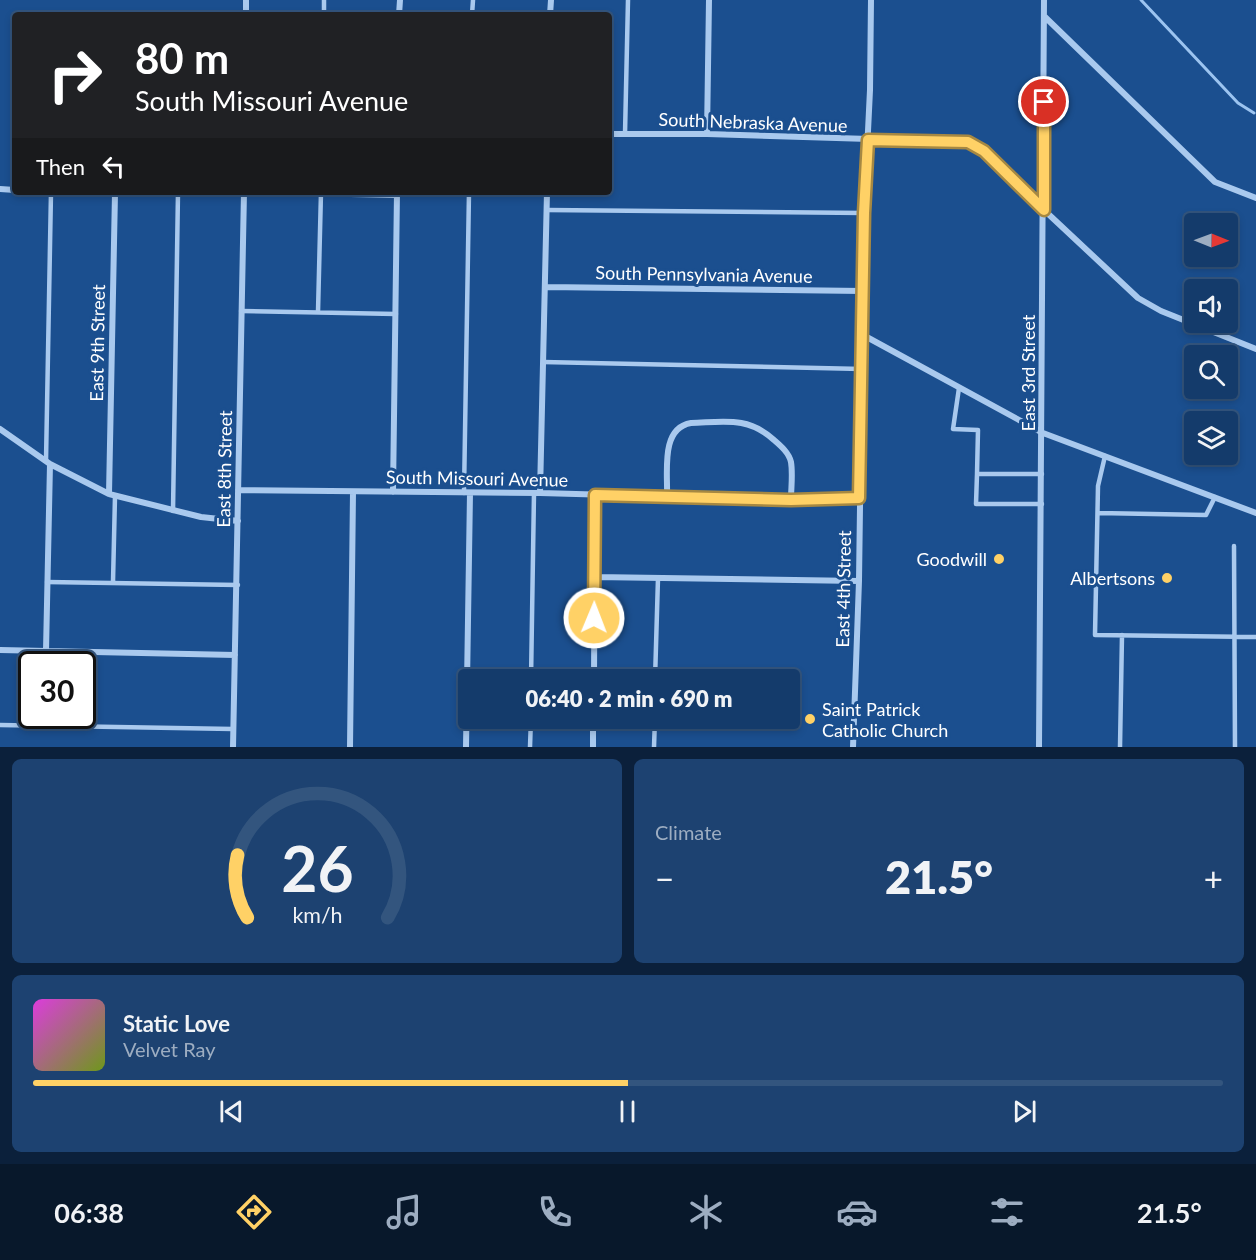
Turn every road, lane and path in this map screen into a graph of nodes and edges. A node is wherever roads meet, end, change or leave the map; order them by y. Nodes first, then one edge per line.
1 (628, 0) edge
2 (709, 0) edge
3 (871, 0) edge
4 (1044, 0) edge
5 (1044, 16) junction
6 (612, 134) edge
7 (625, 134) junction
8 (707, 134) junction
9 (868, 140) junction
10 (51, 195) edge
11 (115, 195) edge
12 (178, 195) edge
13 (244, 195) edge
14 (321, 195) edge
15 (397, 195) edge
16 (469, 195) edge
17 (547, 195) edge
18 (1256, 198) edge
19 (547, 210) junction
20 (1044, 210) junction
21 (864, 213) junction
22 (546, 287) junction
23 (862, 291) junction
24 (242, 311) junction
25 (318, 312) junction
26 (396, 314) junction
27 (863, 335) junction
28 (1256, 349) edge
29 (543, 362) junction
30 (862, 369) junction
31 (959, 388) junction
32 (0, 429) edge
33 (1043, 433) junction
34 (1105, 456) junction
35 (48, 463) junction
36 (977, 474) junction
37 (1042, 474) junction
38 (238, 490) junction
39 (353, 492) junction
40 (393, 492) junction
41 (467, 493) junction
42 (537, 493) junction
43 (112, 495) junction
44 (595, 495) junction
45 (667, 496) junction
46 (1215, 497) junction
47 (859, 498) junction
48 (791, 500) junction
49 (1042, 504) junction
50 (173, 511) junction
51 (1098, 513) junction
52 (1256, 513) edge
53 (238, 521) junction
54 (1234, 546) dead end
55 (595, 577) junction
56 (658, 578) junction
57 (858, 581) junction
58 (47, 582) junction
59 (113, 582) junction
60 (238, 585) junction
61 (1122, 635) junction
62 (1235, 637) junction
63 (1256, 637) edge
64 (0, 650) edge
65 (46, 651) joint
66 (96, 652) edge
67 (236, 655) junction
68 (531, 669) edge
69 (594, 669) edge
70 (655, 669) edge
71 (0, 725) edge
72 (233, 729) junction
73 (531, 729) edge
74 (593, 729) edge
75 (655, 729) edge
76 (233, 747) edge
77 (351, 747) edge
78 (466, 747) edge
79 (530, 747) edge
80 (593, 747) edge
81 (654, 747) edge
82 (854, 747) edge
83 (1039, 747) edge
84 (1120, 747) edge
85 (1235, 747) edge

1 - 7 lane
2 - 8 street
3 - 9 street, East 4th Street
4 - 5 street, East 3rd Street
5 - 18 street
5 - 20 street, East 3rd Street
6 - 7 street, South Nebraska Avenue
7 - 8 street, South Nebraska Avenue
8 - 9 street, South Nebraska Avenue
9 - 20 street, South Nebraska Avenue
9 - 21 street, East 4th Street
10 - 35 lane
11 - 43 street, East 9th Street
12 - 50 lane
13 - 24 street, East 8th Street
14 - 25 lane
15 - 26 street
16 - 41 lane
17 - 19 street
19 - 21 lane
19 - 22 street
20 - 28 street, South Nebraska Avenue
20 - 33 street, East 3rd Street
21 - 23 street, East 4th Street
22 - 23 street, South Pennsylvania Avenue
22 - 29 street
23 - 27 street, East 4th Street
24 - 25 lane
24 - 38 street, East 8th Street
25 - 26 lane
26 - 40 street
27 - 30 street, East 4th Street
27 - 31 street
29 - 30 lane
29 - 42 street
30 - 47 street, East 4th Street
31 - 33 street
31 - 36 lane
32 - 35 street
33 - 34 street
33 - 37 street, East 3rd Street
34 - 46 street
34 - 51 lane
35 - 43 street
35 - 58 street
36 - 37 lane
36 - 49 lane
37 - 49 street, East 3rd Street
38 - 39 street, South Missouri Avenue
38 - 53 street, East 8th Street
39 - 40 street, South Missouri Avenue
39 - 77 street
40 - 41 street, South Missouri Avenue
41 - 42 street, South Missouri Avenue
41 - 78 street
42 - 44 street, South Missouri Avenue
42 - 68 lane
43 - 50 street
43 - 59 lane
44 - 45 street, South Missouri Avenue
44 - 55 street
45 - 48 street, South Missouri Avenue
45 - 48 street
46 - 51 lane
46 - 52 street
47 - 48 street, South Missouri Avenue
47 - 57 street, East 4th Street
49 - 83 street, East 3rd Street
50 - 53 street
51 - 61 lane
53 - 60 street, East 8th Street
54 - 62 lane
55 - 56 street
55 - 69 street
56 - 57 street
56 - 70 lane
57 - 82 street, East 4th Street
58 - 59 lane
58 - 65 street
59 - 60 lane
60 - 67 street, East 8th Street
61 - 62 lane
61 - 84 lane
62 - 63 lane
62 - 85 lane
64 - 65 street
66 - 67 street
67 - 72 street, East 8th Street
71 - 72 lane
72 - 76 street, East 8th Street
73 - 79 lane
74 - 80 street
75 - 81 lane

